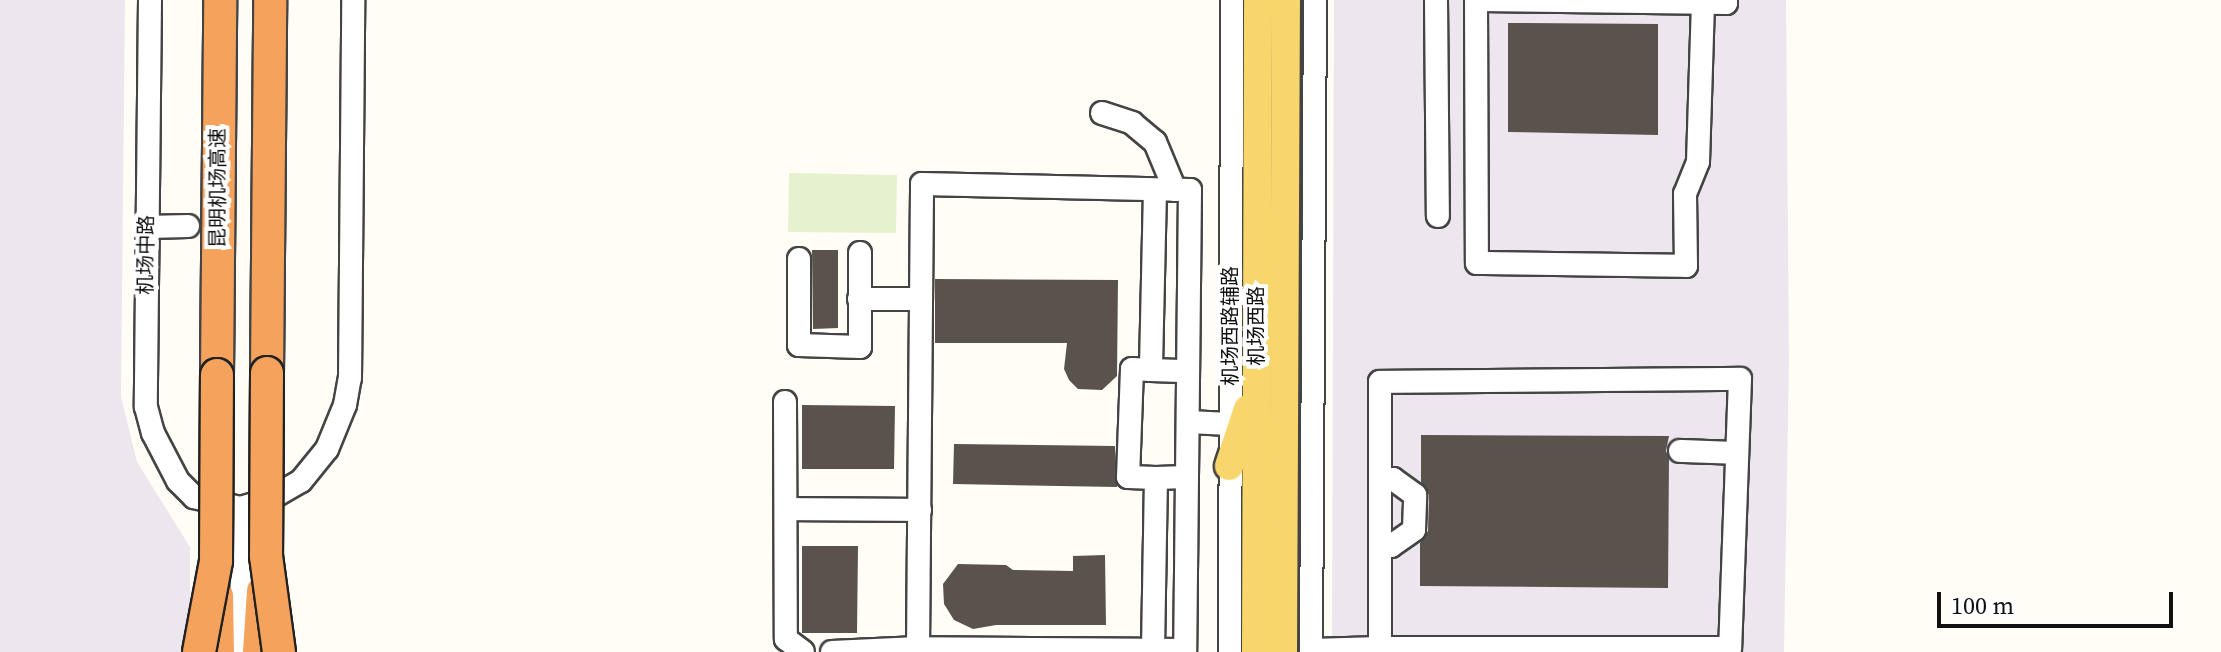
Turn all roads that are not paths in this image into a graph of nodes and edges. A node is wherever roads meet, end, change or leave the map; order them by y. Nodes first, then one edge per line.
1 (150, 0) edge
2 (220, 0) edge
3 (270, 0) edge
4 (353, 0) edge
5 (1232, 0) edge
6 (1258, 0) edge
7 (1286, 0) edge
8 (1315, 0) edge
9 (1327, 0) edge
10 (1436, 0) edge
11 (1478, 0) edge
12 (1726, 0) edge
13 (1703, 3) junction
14 (1102, 113) dead end
15 (1165, 190) junction
16 (1438, 216) dead end
17 (188, 226) dead end
18 (147, 227) junction
19 (860, 253) dead end
20 (799, 259) dead end
21 (859, 299) junction
22 (921, 299) junction
23 (1151, 370) junction
24 (1188, 371) junction
25 (1255, 386) junction
26 (785, 402) dead end
27 (1189, 422) junction
28 (1229, 424) junction
29 (1680, 451) dead end
30 (1737, 453) junction
31 (1229, 466) junction
32 (1187, 477) junction
33 (1156, 478) junction
34 (1381, 479) junction
35 (301, 481) junction
36 (194, 497) junction
37 (240, 508) junction
38 (786, 509) junction
39 (920, 510) junction
40 (1381, 546) junction
41 (266, 556) junction
42 (216, 561) junction
43 (918, 648) junction
44 (1153, 649) junction
45 (1380, 650) edge
46 (1627, 650) edge
47 (1730, 650) edge
48 (1301, 651) edge
49 (199, 652) edge
50 (217, 652) edge
51 (243, 652) edge
52 (259, 652) edge
53 (272, 652) edge
54 (279, 652) edge
55 (803, 652) edge
56 (832, 652) edge
57 (1230, 652) edge
58 (1256, 652) edge

1 - 18 street, 机场中路
2 - 42 highway, 昆明机场高速, bridge
3 - 41 highway, bridge
4 - 35 street
5 - 28 street, 机场西路辅路
6 - 25 main road, 机场西路
7 - 48 main road, 机场西路
8 - 9 street
8 - 48 street
10 - 16 street
11 - 13 street
11 - 13 street
12 - 13 street
14 - 15 street
15 - 22 street
15 - 23 street
15 - 24 street
17 - 18 street
18 - 36 street, 机场中路
19 - 21 street
20 - 21 street
21 - 22 street
22 - 39 street
23 - 24 street
23 - 33 street
24 - 27 street
25 - 31 main road
25 - 58 main road, 机场西路
26 - 38 street
27 - 28 street
27 - 32 street
28 - 31 street, 机场西路辅路
29 - 30 street
30 - 34 street
30 - 47 street
31 - 57 street, 机场西路辅路
32 - 33 street
32 - 44 street
33 - 44 street
34 - 40 street
34 - 40 street
35 - 37 street
35 - 53 street
36 - 37 street
36 - 50 street, 机场中路
37 - 51 street
38 - 39 street
38 - 55 street
39 - 43 street
40 - 45 street
41 - 52 highway, bridge
41 - 54 highway, bridge
42 - 49 highway, bridge
42 - 50 highway, bridge
43 - 44 street
43 - 56 street
45 - 46 street
45 - 48 street
46 - 47 street

